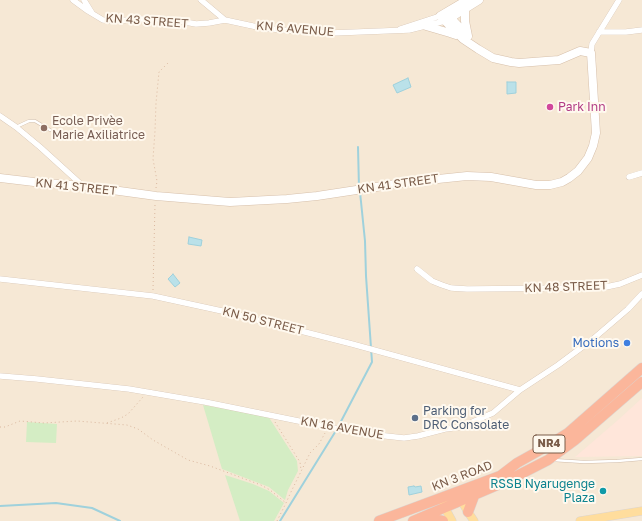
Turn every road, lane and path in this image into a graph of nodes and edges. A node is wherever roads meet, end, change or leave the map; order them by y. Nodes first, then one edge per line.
1 (73, 0) edge
2 (84, 0) edge
3 (201, 0) edge
4 (467, 0) edge
5 (479, 0) edge
6 (620, 0) edge
7 (465, 9) junction
8 (94, 17) junction
9 (445, 17) junction
10 (225, 20) junction
11 (426, 26) junction
12 (396, 30) junction
13 (642, 30) edge
14 (599, 32) junction
15 (465, 37) junction
16 (591, 53) junction
17 (168, 63) dead end
18 (0, 116) edge
19 (16, 127) junction
20 (50, 130) dead end
21 (642, 173) edge
22 (629, 177) dead end
23 (0, 178) edge
24 (83, 186) junction
25 (156, 196) junction
26 (417, 269) dead end
27 (642, 276) edge
28 (0, 279) edge
29 (642, 294) edge
30 (153, 296) junction
31 (642, 368) edge
32 (0, 376) edge
33 (642, 382) edge
34 (520, 390) junction
35 (147, 392) junction
36 (270, 415) junction
37 (106, 423) junction
38 (0, 427) edge
39 (329, 427) junction
40 (642, 459) edge
41 (548, 460) junction
42 (301, 470) junction
43 (460, 496) junction
44 (474, 496) junction
45 (442, 498) junction
46 (286, 503) junction
47 (445, 508) junction
48 (642, 511) edge
49 (468, 512) junction
50 (423, 517) junction
51 (278, 521) edge
52 (379, 521) edge
53 (413, 521) edge
54 (442, 521) edge
55 (452, 521) edge
56 (474, 521) edge
57 (580, 521) edge

1 - 8 street, KN 43 STREET
2 - 8 street
3 - 10 street, KN 6 AVENUE
4 - 9 main road, KN 6 AVENUE
5 - 7 main road, KN 6 AVENUE
6 - 14 street
7 - 9 main road, KN 6 AVENUE
7 - 15 main road
8 - 10 street, KN 43 STREET
9 - 11 street, KN 6 AVENUE
9 - 12 street, KN 6 AVENUE
9 - 15 main road
10 - 12 street, KN 6 AVENUE
11 - 12 street, KN 6 AVENUE
11 - 15 main road
13 - 14 street
14 - 16 street
15 - 16 main road
16 - 25 main road, KN 41 STREET
17 - 25 path
18 - 19 street
19 - 20 lane
19 - 24 street
21 - 22 street
23 - 24 main road, KN 41 STREET
24 - 25 main road, KN 41 STREET
25 - 30 path
26 - 27 street, KN 48 STREET
28 - 30 street, KN 50 STREET
29 - 34 street, KN 16 AVENUE
30 - 34 street, KN 50 STREET
31 - 43 highway, KN 3 ROAD / NR4
32 - 35 street, KN 16 AVENUE
33 - 41 highway, KN 3 ROAD / NR4
34 - 39 street, KN 16 AVENUE
35 - 36 street, KN 16 AVENUE
35 - 37 path
36 - 39 street, KN 16 AVENUE
36 - 42 path
37 - 38 path
37 - 46 path
39 - 42 path
40 - 41 lane
41 - 44 highway, KN 3 ROAD / NR4
42 - 46 path
43 - 44 highway, KN 3 ROAD / NR4
43 - 45 highway, KN 3 ROAD / NR4
43 - 47 highway, KN 3 ROAD / NR4
43 - 49 main road
44 - 49 highway
45 - 47 main road
45 - 52 highway, KN 3 ROAD / NR4
46 - 51 path
47 - 50 highway, KN 3 ROAD / NR4
47 - 55 main road
48 - 57 main road
49 - 56 main road
50 - 53 highway, KN 3 ROAD / NR4
50 - 54 highway

